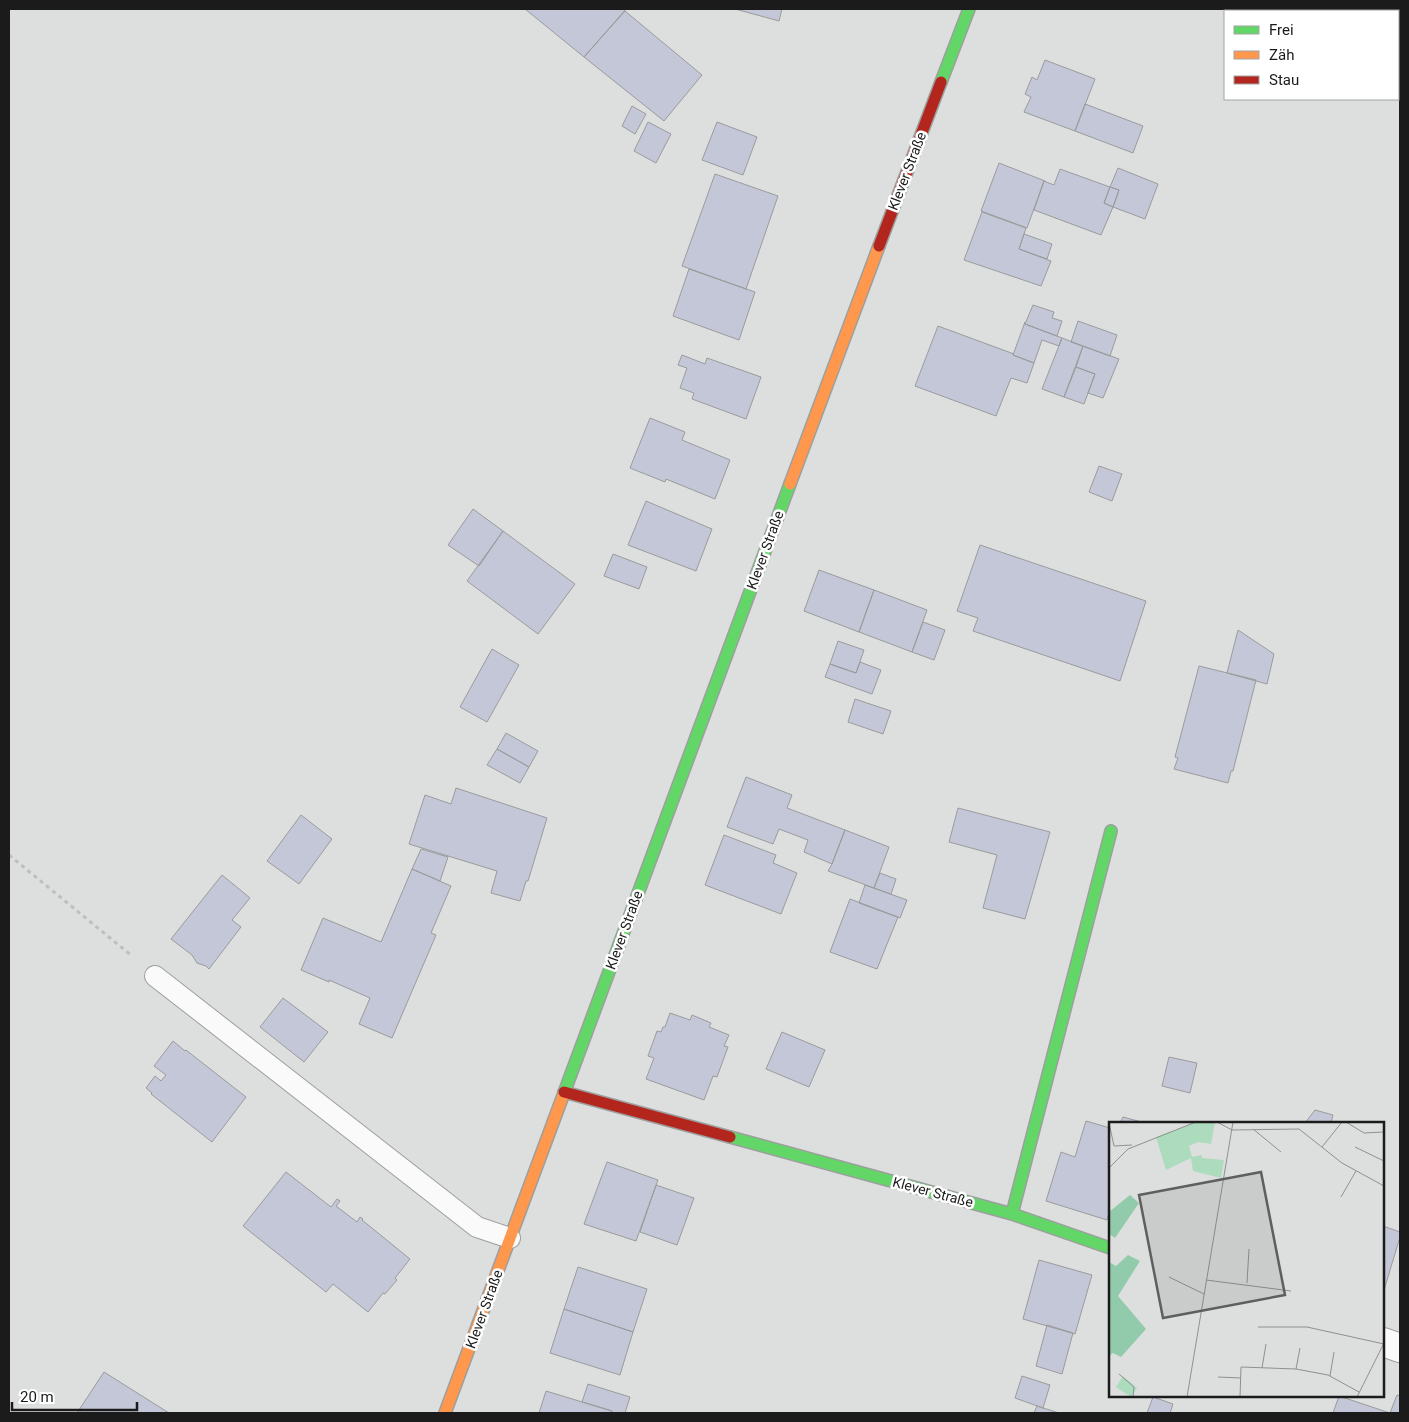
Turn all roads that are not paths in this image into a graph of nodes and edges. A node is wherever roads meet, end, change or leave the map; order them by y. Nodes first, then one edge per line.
1 (969, 9) edge
2 (1111, 831) dead end
3 (156, 976) road end
4 (564, 1092) junction
5 (1012, 1214) junction
6 (510, 1238) junction
7 (1109, 1248) edge
8 (1384, 1342) edge
9 (1400, 1348) edge
10 (445, 1413) edge

1 - 4 street, Klever Straße
2 - 5 street
3 - 6 lane
4 - 5 street, Klever Straße
4 - 6 street, Klever Straße
5 - 7 street, Klever Straße
6 - 10 street, Klever Straße
8 - 9 street

